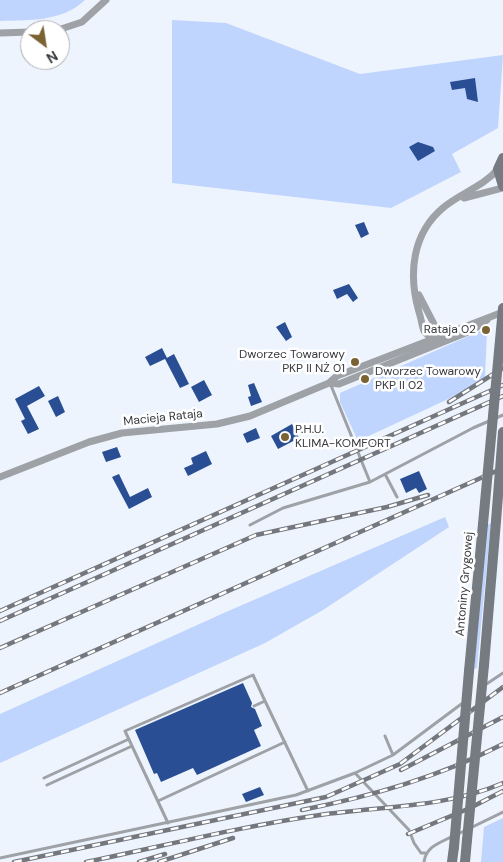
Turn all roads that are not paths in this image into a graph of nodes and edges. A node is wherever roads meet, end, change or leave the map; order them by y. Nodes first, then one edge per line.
1 (106, 0) edge
2 (70, 26) edge
3 (20, 32) edge
4 (0, 33) edge
5 (503, 158) edge
6 (498, 170) junction
7 (503, 187) edge
8 (451, 202) junction
9 (414, 282) junction
10 (503, 308) edge
11 (503, 312) edge
12 (435, 341) junction
13 (329, 383) junction
14 (503, 415) edge
15 (503, 432) edge
16 (385, 474) junction
17 (0, 477) edge
18 (370, 482) junction
19 (397, 497) dead end
20 (250, 524) dead end
21 (503, 673) edge
22 (477, 691) dead end
23 (470, 697) dead end
24 (265, 701) junction
25 (254, 706) dead end
26 (385, 736) dead end
27 (129, 739) junction
28 (285, 742) junction
29 (132, 746) junction
30 (393, 755) junction
31 (355, 773) junction
32 (44, 778) dead end
33 (47, 785) dead end
34 (308, 792) junction
35 (158, 801) junction
36 (503, 812) edge
37 (168, 823) junction
38 (425, 853) junction
39 (0, 858) edge
40 (424, 862) edge
41 (452, 862) edge
42 (465, 862) edge

1 - 2 street
3 - 4 street
5 - 6 street
6 - 7 street
6 - 8 street
7 - 8 street
8 - 9 street
9 - 12 street
9 - 12 street
10 - 41 street, Antoniny Grygowej, bridge
11 - 12 street, Macieja Rataja
12 - 13 street, Macieja Rataja
13 - 17 street, Macieja Rataja
13 - 18 lane
14 - 16 lane
15 - 42 street, Antoniny Grygowej, bridge
16 - 18 lane
16 - 19 lane
18 - 20 lane
21 - 22 lane
23 - 30 lane
24 - 25 lane
24 - 27 lane
24 - 28 lane
26 - 30 lane
27 - 29 lane
27 - 32 lane
28 - 34 lane
28 - 35 lane
29 - 33 lane
29 - 35 lane
30 - 31 lane
31 - 34 lane
31 - 38 lane
34 - 37 lane
35 - 37 lane
36 - 38 lane
37 - 39 lane
38 - 40 lane

